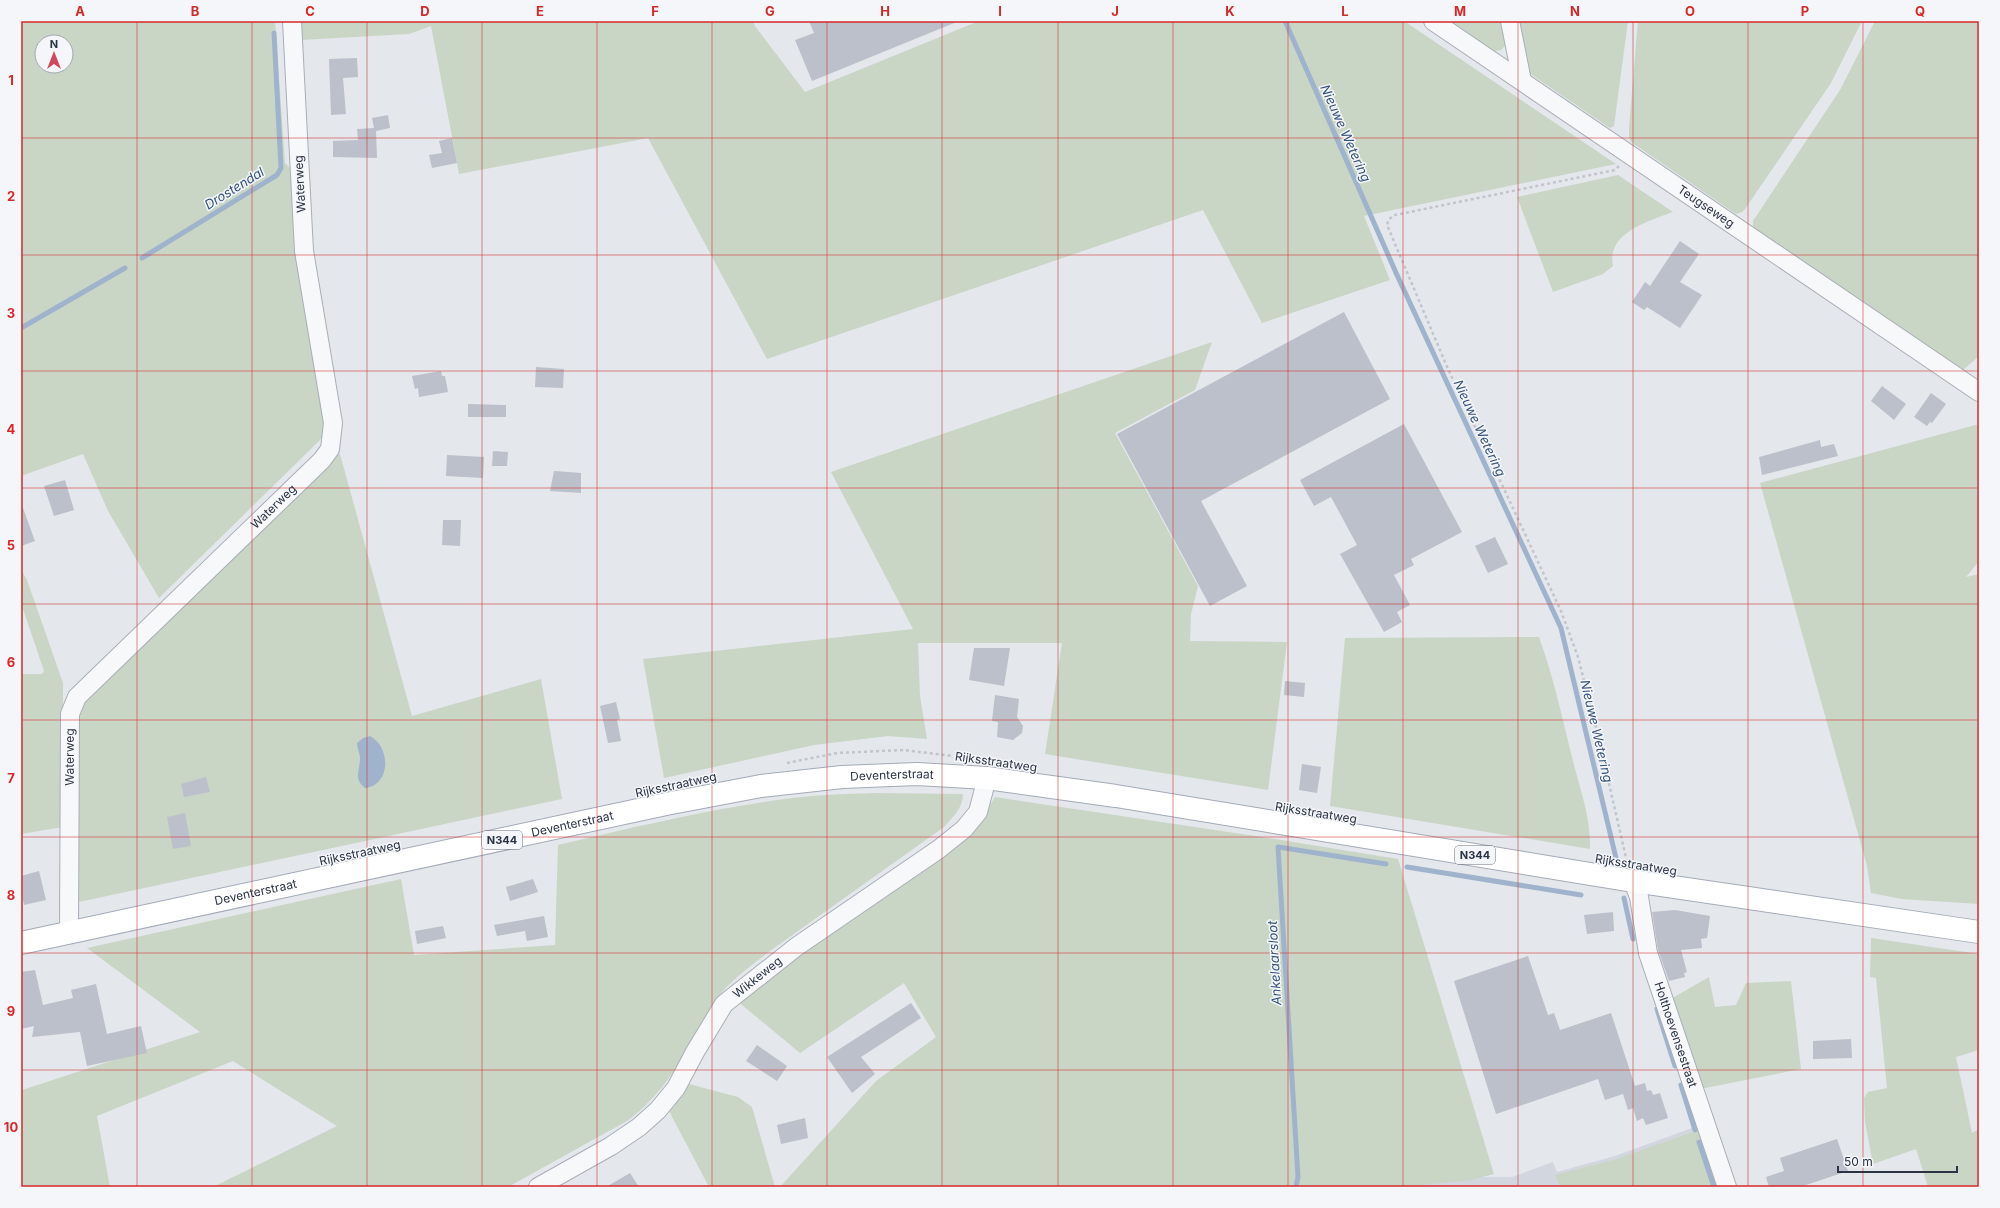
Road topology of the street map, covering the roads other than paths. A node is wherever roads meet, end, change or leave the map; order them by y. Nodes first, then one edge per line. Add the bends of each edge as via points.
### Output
1 (292, 21) edge
2 (1433, 21) edge
3 (1510, 21) edge
4 (1522, 81) junction
5 (1979, 392) edge
6 (987, 778) junction
7 (1630, 872) junction
8 (1973, 931) edge
9 (69, 933) junction
10 (21, 943) edge
11 (538, 1187) edge
12 (1727, 1187) edge

1 - 9 street, Waterweg via 304,251 333,423 330,449 322,460 77,697 70,714
2 - 4 street, Teugseweg
3 - 4 street
4 - 5 street, Teugseweg
6 - 7 main road, Rijksstraatweg / N344
6 - 9 main road, Deventerstraat / N344 via 917,774 857,776 761,786 666,804
6 - 11 street, Wikkeweg via 978,812 964,829 796,947 724,1004 676,1088 658,1110 611,1146
7 - 8 main road, Rijksstraatweg / N344
7 - 12 street, Holthoevensestraat via 1639,897 1648,953
9 - 10 main road, Deventerstraat / N344

